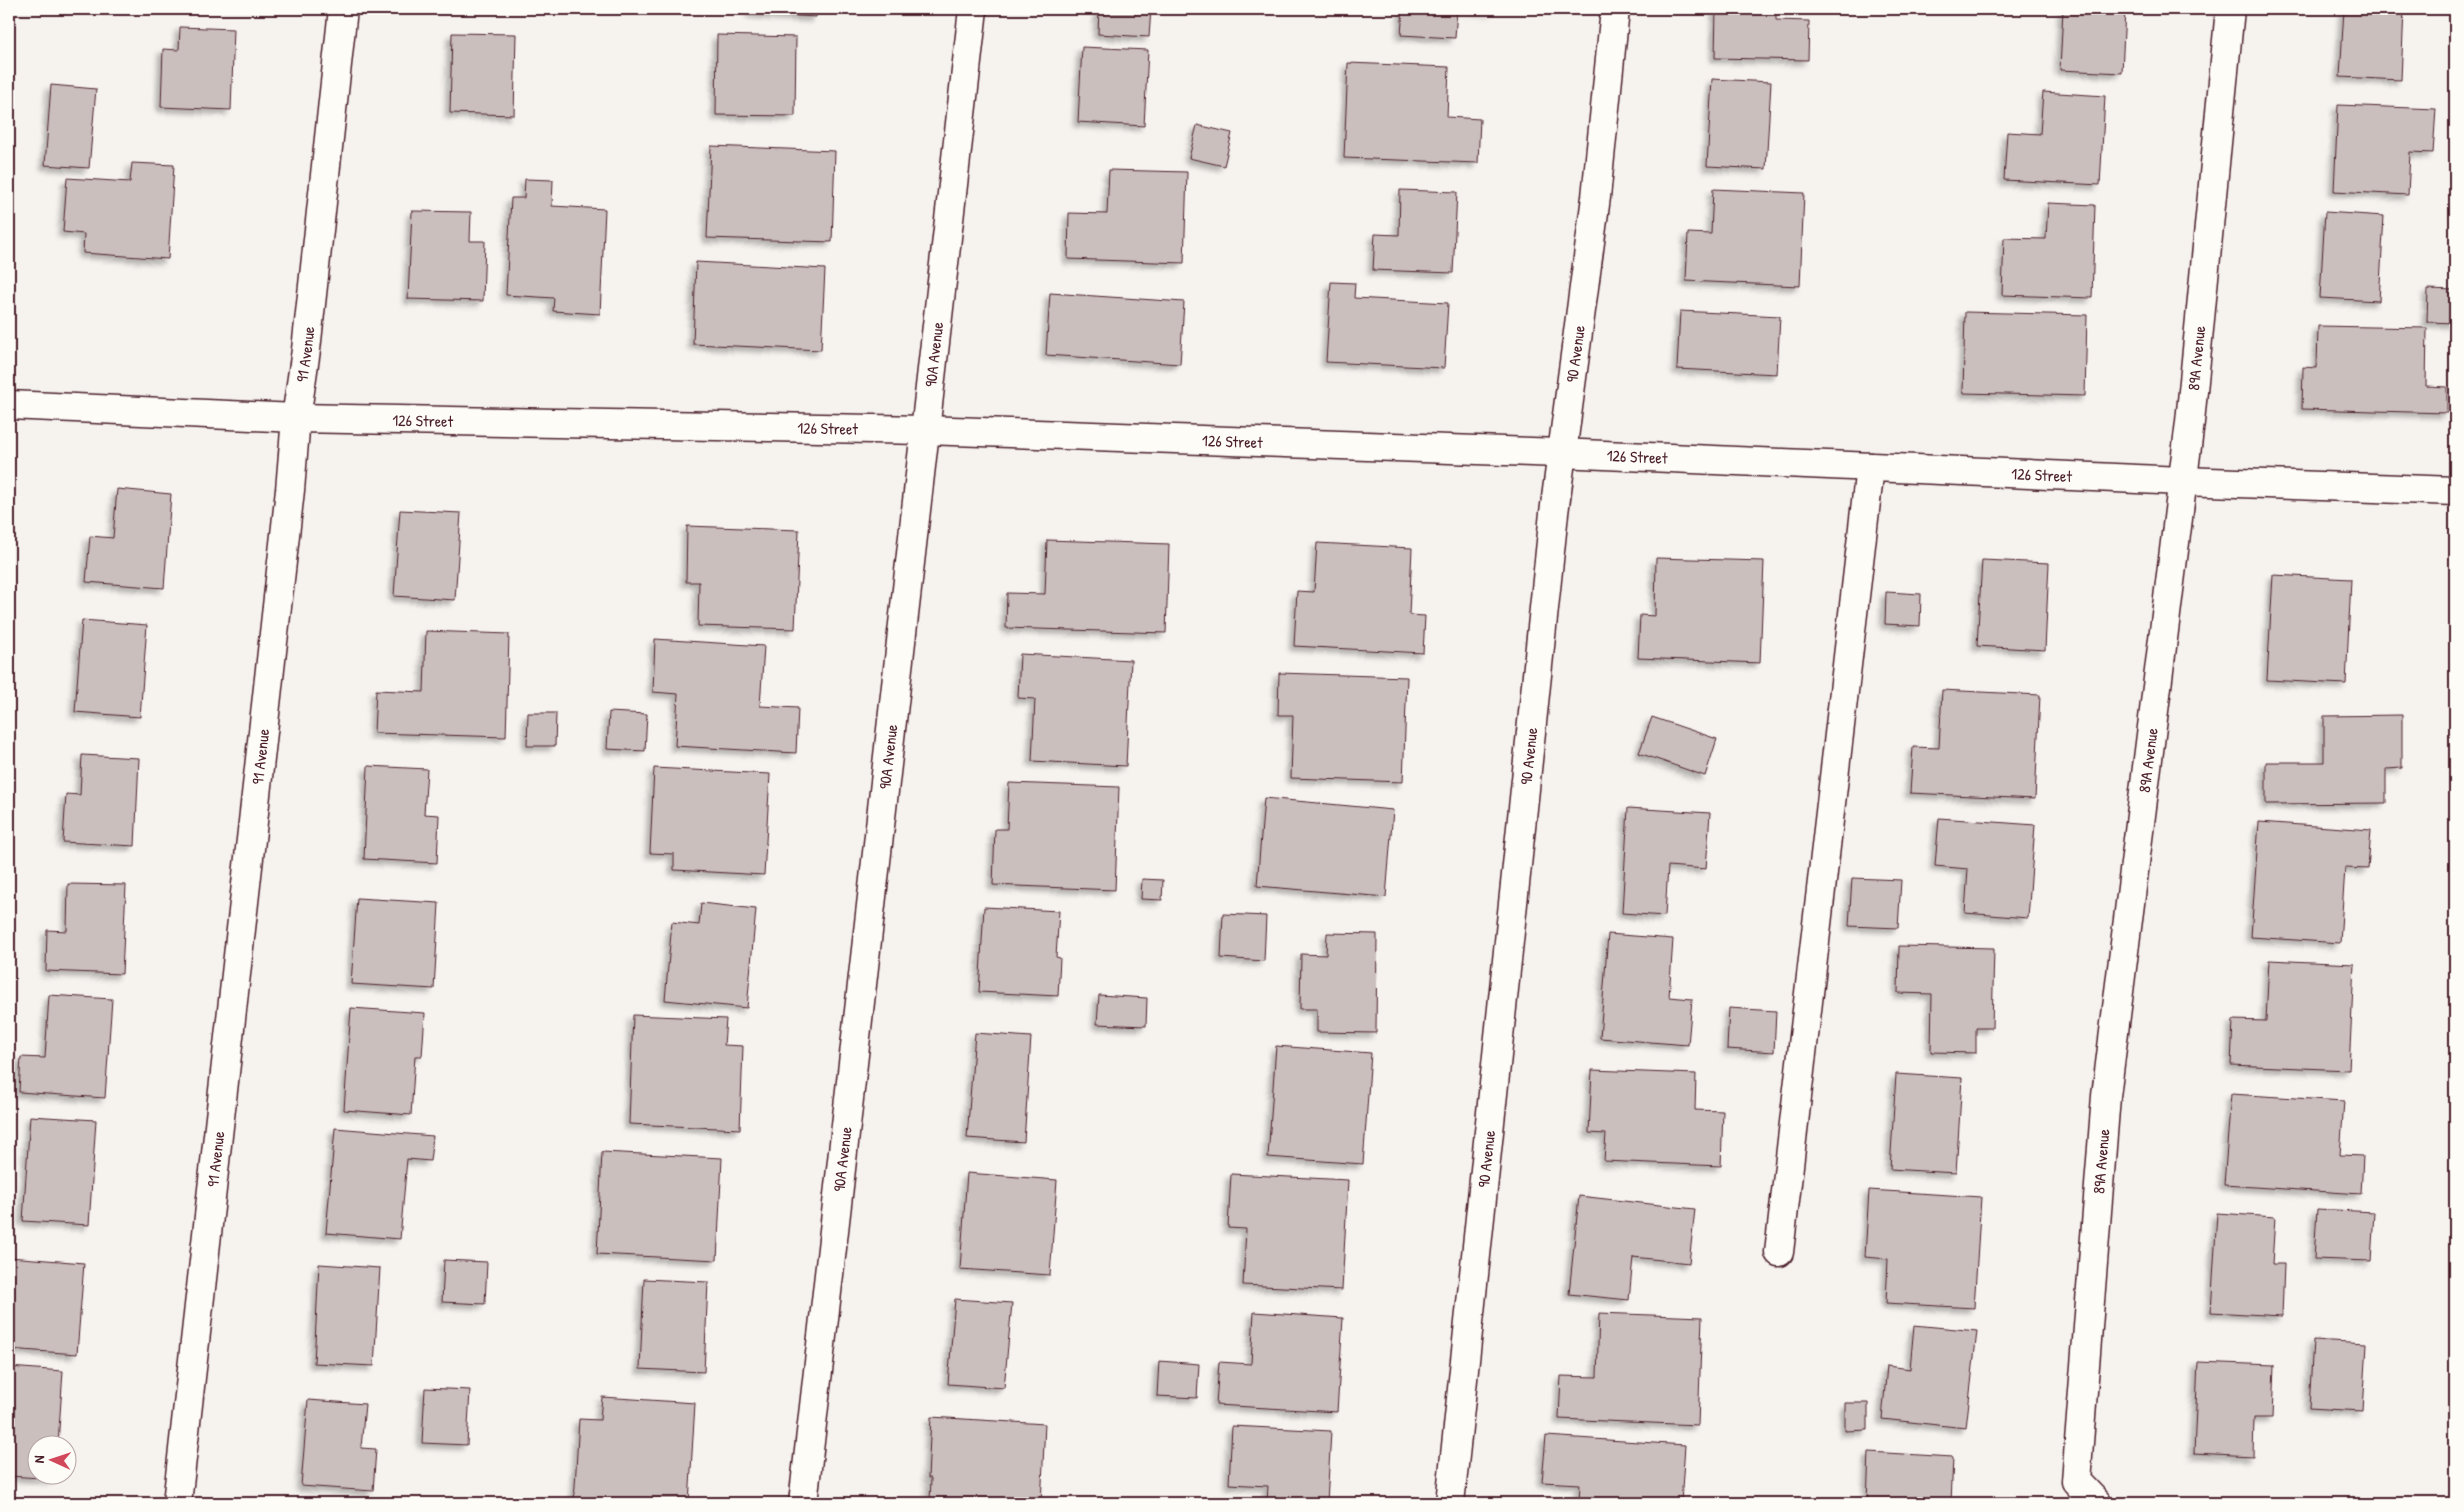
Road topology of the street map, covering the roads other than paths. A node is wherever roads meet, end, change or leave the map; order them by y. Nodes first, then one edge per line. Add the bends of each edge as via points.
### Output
1 (344, 9) edge
2 (973, 9) edge
3 (1615, 9) edge
4 (2230, 9) edge
5 (9, 405) edge
6 (296, 418) junction
7 (924, 430) junction
8 (1560, 453) junction
9 (1870, 467) junction
10 (2182, 481) junction
11 (2455, 490) edge
12 (1778, 1252) dead end
13 (177, 1503) edge
14 (803, 1503) edge
15 (1450, 1503) edge
16 (2097, 1503) edge

1 - 6 street, 91 Avenue
2 - 7 street, 90A Avenue
3 - 8 street, 90 Avenue via 1596,197
4 - 10 street, 89A Avenue
5 - 6 street, 126 Street
6 - 7 street, 126 Street
6 - 13 street, 91 Avenue
7 - 8 street, 126 Street
7 - 14 street, 90A Avenue
8 - 9 street, 126 Street
8 - 15 street, 90 Avenue
9 - 10 street, 126 Street
9 - 12 street
10 - 11 street, 126 Street
10 - 16 street, 89A Avenue via 2106,1096 2076,1481

